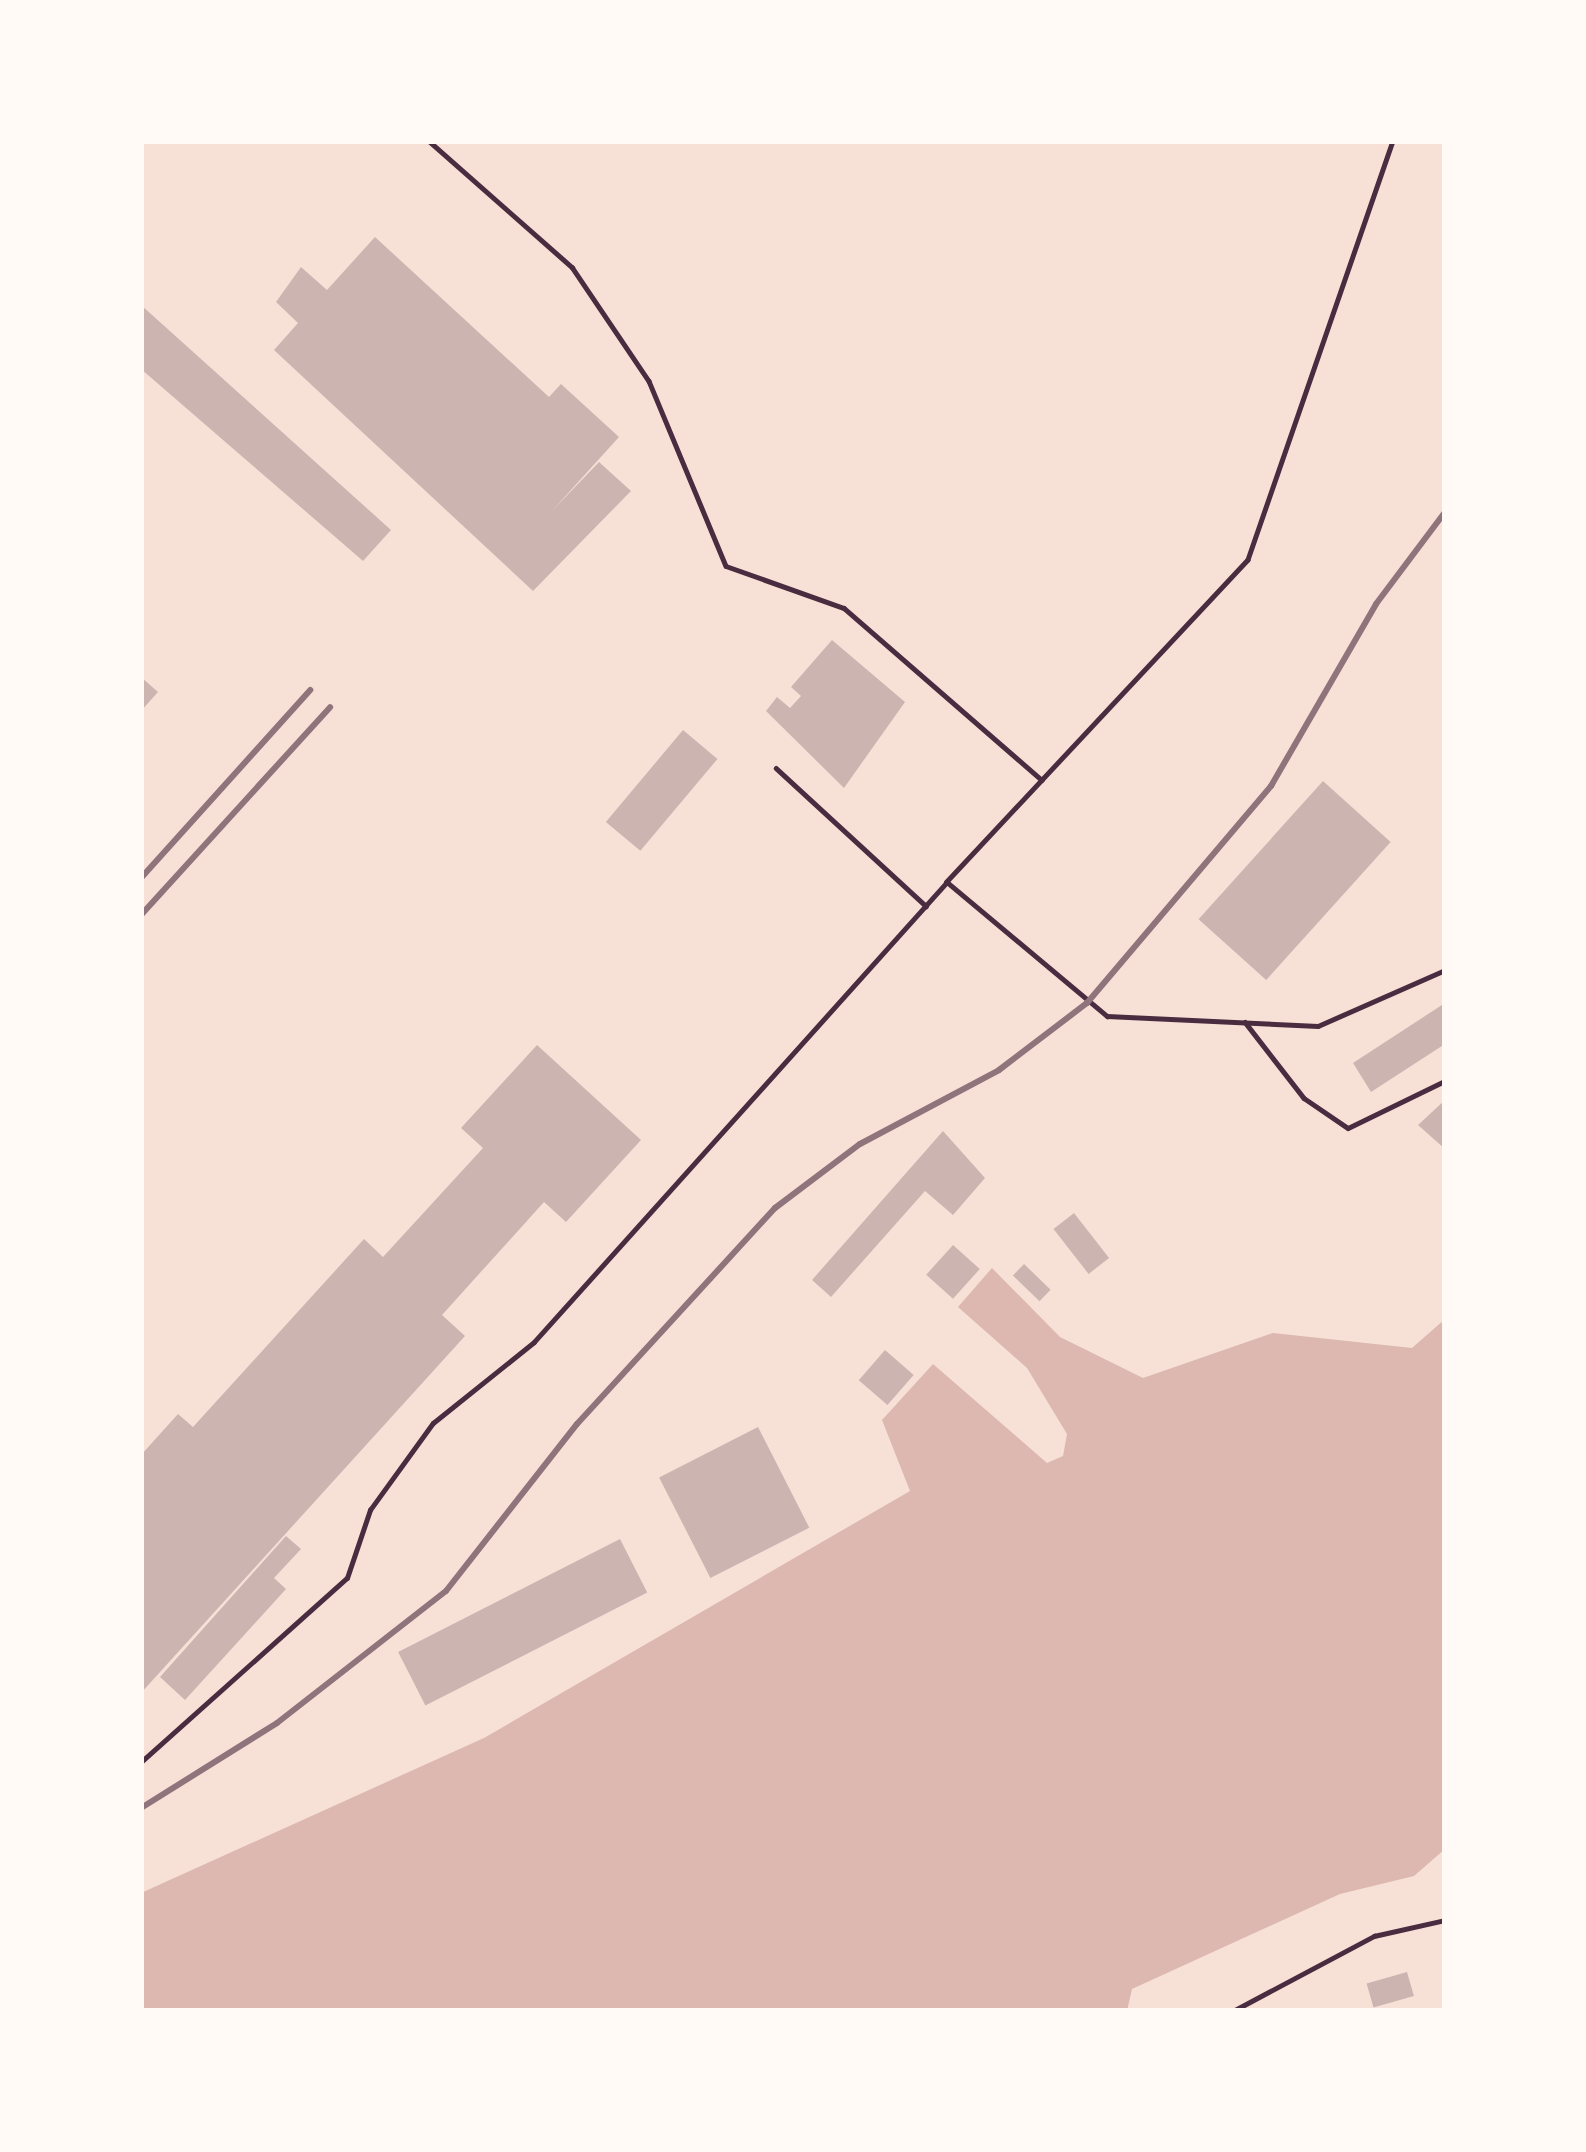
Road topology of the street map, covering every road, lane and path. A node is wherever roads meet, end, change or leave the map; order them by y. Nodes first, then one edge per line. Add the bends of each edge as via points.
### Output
1 (429, 141) edge
2 (1393, 141) edge
3 (776, 768) dead end
4 (1042, 780) junction
5 (947, 882) junction
6 (926, 906) junction
7 (1445, 970) edge
8 (1245, 1022) junction
9 (1445, 1081) edge
10 (141, 1762) edge
11 (1445, 1920) edge
12 (1233, 2011) edge

1 - 4 lane via 572,266 650,381 727,566 844,608
2 - 4 lane via 1248,560
3 - 6 lane
4 - 5 lane
5 - 6 lane
5 - 8 lane via 1107,1016
6 - 10 lane via 534,1342 433,1423 370,1510 347,1578
7 - 8 lane via 1318,1026
8 - 9 lane via 1304,1098 1348,1128
11 - 12 path via 1373,1936

